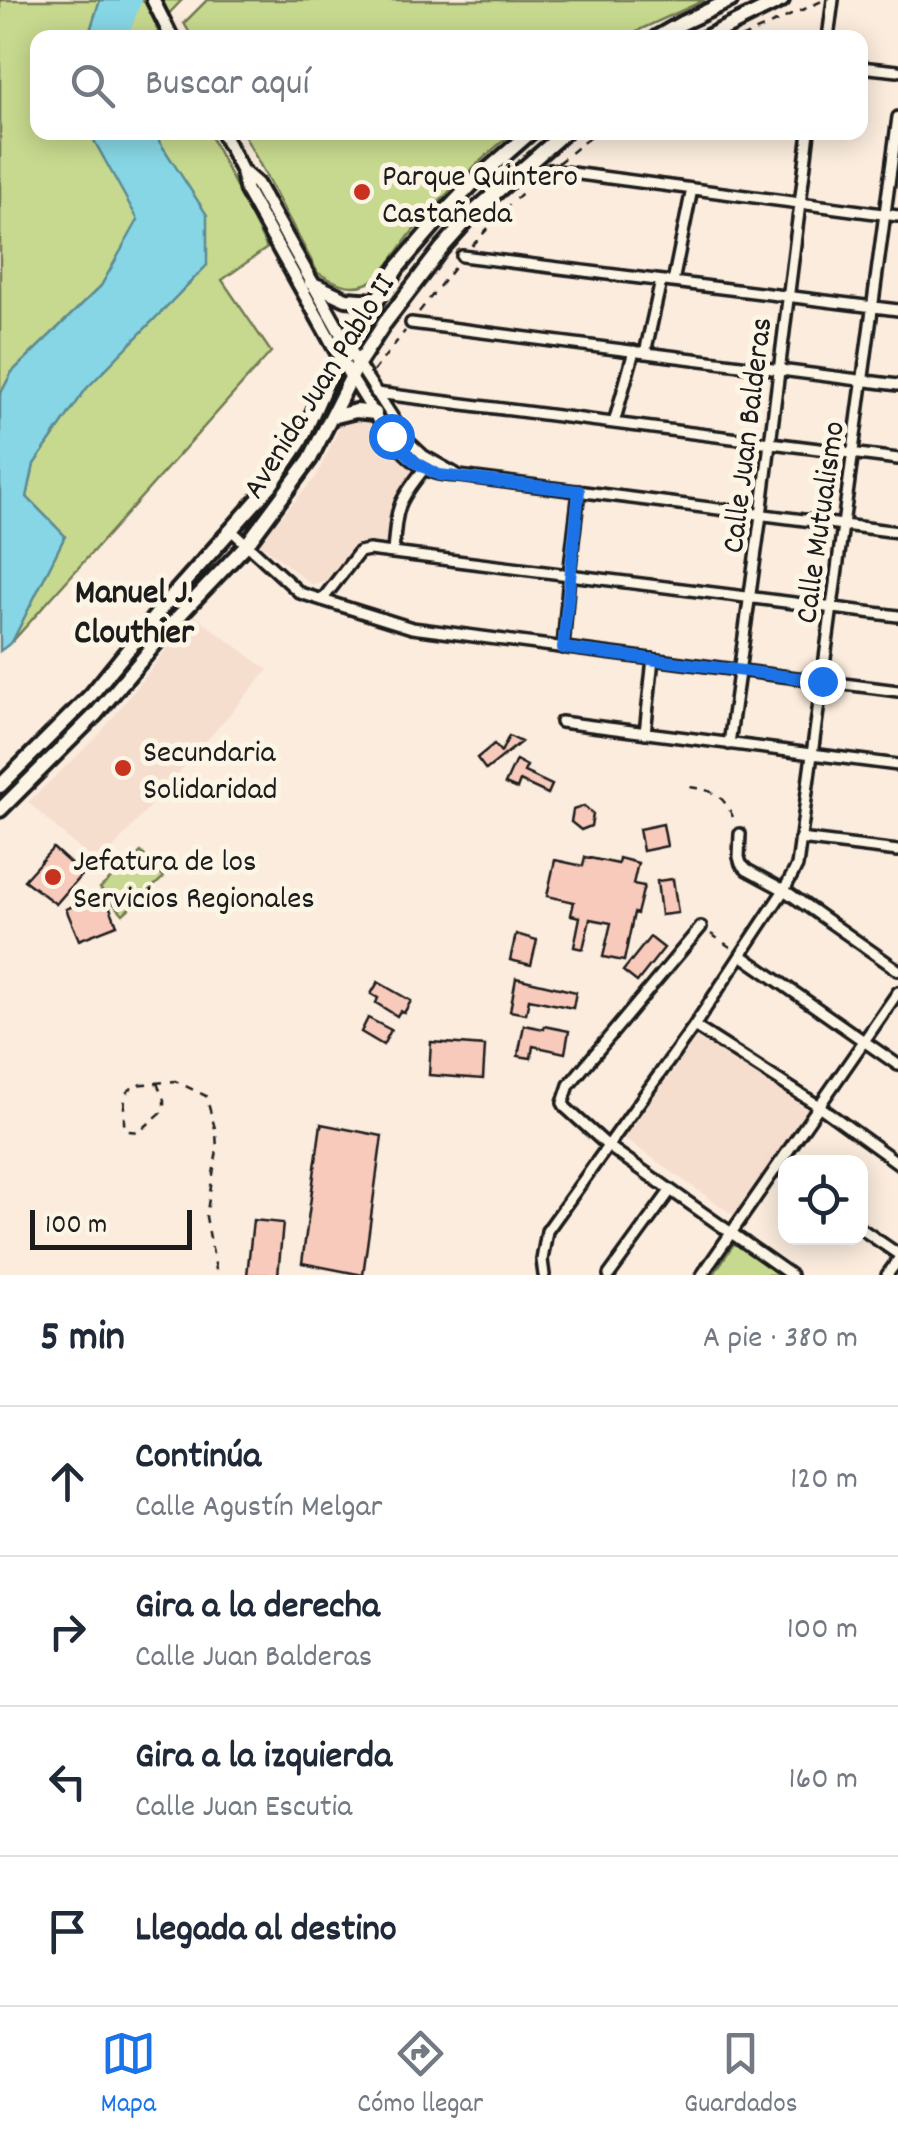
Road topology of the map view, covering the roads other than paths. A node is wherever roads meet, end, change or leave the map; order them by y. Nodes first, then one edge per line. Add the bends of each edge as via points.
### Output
1 (152, 0) edge
2 (731, 0) edge
3 (782, 0) edge
4 (833, 0) edge
5 (168, 30) edge
6 (670, 30) edge
7 (721, 30) edge
8 (829, 30) edge
9 (868, 68) edge
10 (898, 71) edge
11 (898, 118) edge
12 (226, 140) edge
13 (523, 140) edge
14 (548, 140) edge
15 (808, 140) edge
16 (549, 170) dead end
17 (242, 171) junction
18 (692, 188) junction
19 (800, 203) junction
20 (885, 214) junction
21 (898, 216) edge
22 (462, 256) dead end
23 (661, 281) junction
24 (312, 282) junction
25 (673, 282) junction
26 (788, 296) junction
27 (376, 301) junction
28 (872, 307) junction
29 (898, 310) edge
30 (411, 322) dead end
31 (348, 344) junction
32 (639, 352) junction
33 (340, 358) junction
34 (779, 370) junction
35 (355, 371) junction
36 (862, 381) junction
37 (898, 386) edge
38 (376, 393) junction
39 (375, 413) junction
40 (332, 416) junction
41 (614, 423) junction
42 (770, 443) junction
43 (852, 454) junction
44 (898, 459) edge
45 (424, 469) junction
46 (458, 476) junction
47 (579, 491) junction
48 (761, 515) junction
49 (843, 525) junction
50 (230, 530) junction
51 (898, 532) edge
52 (247, 544) junction
53 (393, 552) junction
54 (569, 574) junction
55 (750, 598) junction
56 (322, 600) junction
57 (832, 607) junction
58 (898, 616) edge
59 (140, 636) junction
60 (152, 648) junction
61 (563, 648) junction
62 (653, 659) junction
63 (739, 670) junction
64 (822, 681) junction
65 (898, 690) edge
66 (561, 722) dead end
67 (645, 732) junction
68 (729, 744) junction
69 (812, 754) junction
70 (898, 766) edge
71 (0, 786) edge
72 (0, 810) edge
73 (740, 834) road end
74 (800, 838) junction
75 (898, 851) edge
76 (784, 890) junction
77 (701, 927) road end
78 (741, 955) junction
79 (898, 970) edge
80 (898, 992) edge
81 (694, 1026) junction
82 (864, 1040) junction
83 (898, 1065) edge
84 (818, 1106) junction
85 (608, 1146) junction
86 (898, 1163) edge
87 (775, 1169) junction
88 (778, 1171) edge
89 (670, 1191) junction
90 (732, 1232) junction
91 (868, 1234) edge
92 (898, 1257) edge
93 (544, 1275) edge
94 (609, 1275) edge
95 (702, 1275) edge
96 (791, 1275) edge
97 (887, 1275) edge

1 - 5 street
2 - 6 main road
3 - 7 main road
4 - 8 street
9 - 10 street
11 - 20 street, Calle Mutualismo
12 - 17 street
13 - 27 main road, Avenida Juan Pablo II via 445,212
14 - 35 main road, Avenida Juan Pablo II via 442,248
15 - 19 street, Calle Juan Balderas
16 - 18 street
17 - 24 street via 257,184
17 - 33 street via 246,190
18 - 19 street
18 - 25 street
19 - 20 street
19 - 26 street, Calle Juan Balderas
20 - 21 street
20 - 28 street, Calle Mutualismo
22 - 23 street
23 - 25 street
23 - 32 street
24 - 27 main road via 346,300
24 - 31 street
25 - 26 street
26 - 28 street
26 - 34 street, Calle Juan Balderas
27 - 31 main road, Avenida Juan Pablo II
28 - 29 street
28 - 36 street, Calle Mutualismo
30 - 32 street
31 - 33 main road, Avenida Juan Pablo II
31 - 35 street
32 - 34 street
32 - 41 street
33 - 35 street
33 - 50 main road, Avenida Juan Pablo II via 289,461
34 - 36 street
34 - 42 street, Calle Juan Balderas
35 - 38 street
35 - 39 street
35 - 40 main road, Avenida Juan Pablo II
36 - 37 street
36 - 43 street, Calle Mutualismo
38 - 41 street
38 - 46 street via 408,441
39 - 40 main road
39 - 45 street
40 - 52 main road, Avenida Juan Pablo II via 302,472
41 - 42 street
42 - 43 street
42 - 48 street, Calle Juan Balderas
43 - 44 street
43 - 49 street, Calle Mutualismo
45 - 46 street
45 - 53 street via 398,506
46 - 47 street
47 - 48 street
47 - 54 street
48 - 49 street
48 - 55 street, Calle Juan Balderas
49 - 51 street
49 - 57 street, Calle Mutualismo
50 - 52 street, Avenida Juan Pablo II
50 - 59 main road, Avenida Juan Pablo II
52 - 56 street via 300,593
52 - 60 main road, Avenida Juan Pablo II
53 - 54 street
53 - 56 street via 359,552
54 - 55 street
54 - 61 street
55 - 57 street
55 - 63 street, Calle Juan Balderas
56 - 61 street via 412,628
57 - 58 street
57 - 64 street, Calle Mutualismo
59 - 60 main road
59 - 71 main road, Avenida Juan Pablo II
60 - 72 main road, Avenida Juan Pablo II
61 - 62 street
62 - 63 street
62 - 67 street
63 - 64 street
63 - 68 street, Calle Juan Balderas
64 - 65 street
64 - 69 street, Calle Mutualismo
66 - 67 street
67 - 68 street
68 - 69 street
69 - 70 street
69 - 74 street, Calle Mutualismo
73 - 76 street via 741,864
74 - 75 street
74 - 76 street, Calle Mutualismo via 797,866
76 - 78 street, Calle Mutualismo
76 - 79 street
77 - 85 street via 569,1085 563,1103
78 - 81 street, Calle Mutualismo
78 - 82 street
80 - 82 street
81 - 84 street
81 - 85 street, Calle Mutualismo
82 - 83 street
82 - 84 street
84 - 86 street
84 - 87 street
85 - 89 street
85 - 93 street, Calle Mutualismo via 546,1231
87 - 88 street
87 - 90 street
89 - 90 street
89 - 94 street
90 - 95 street
90 - 96 street
91 - 92 street
92 - 97 street

